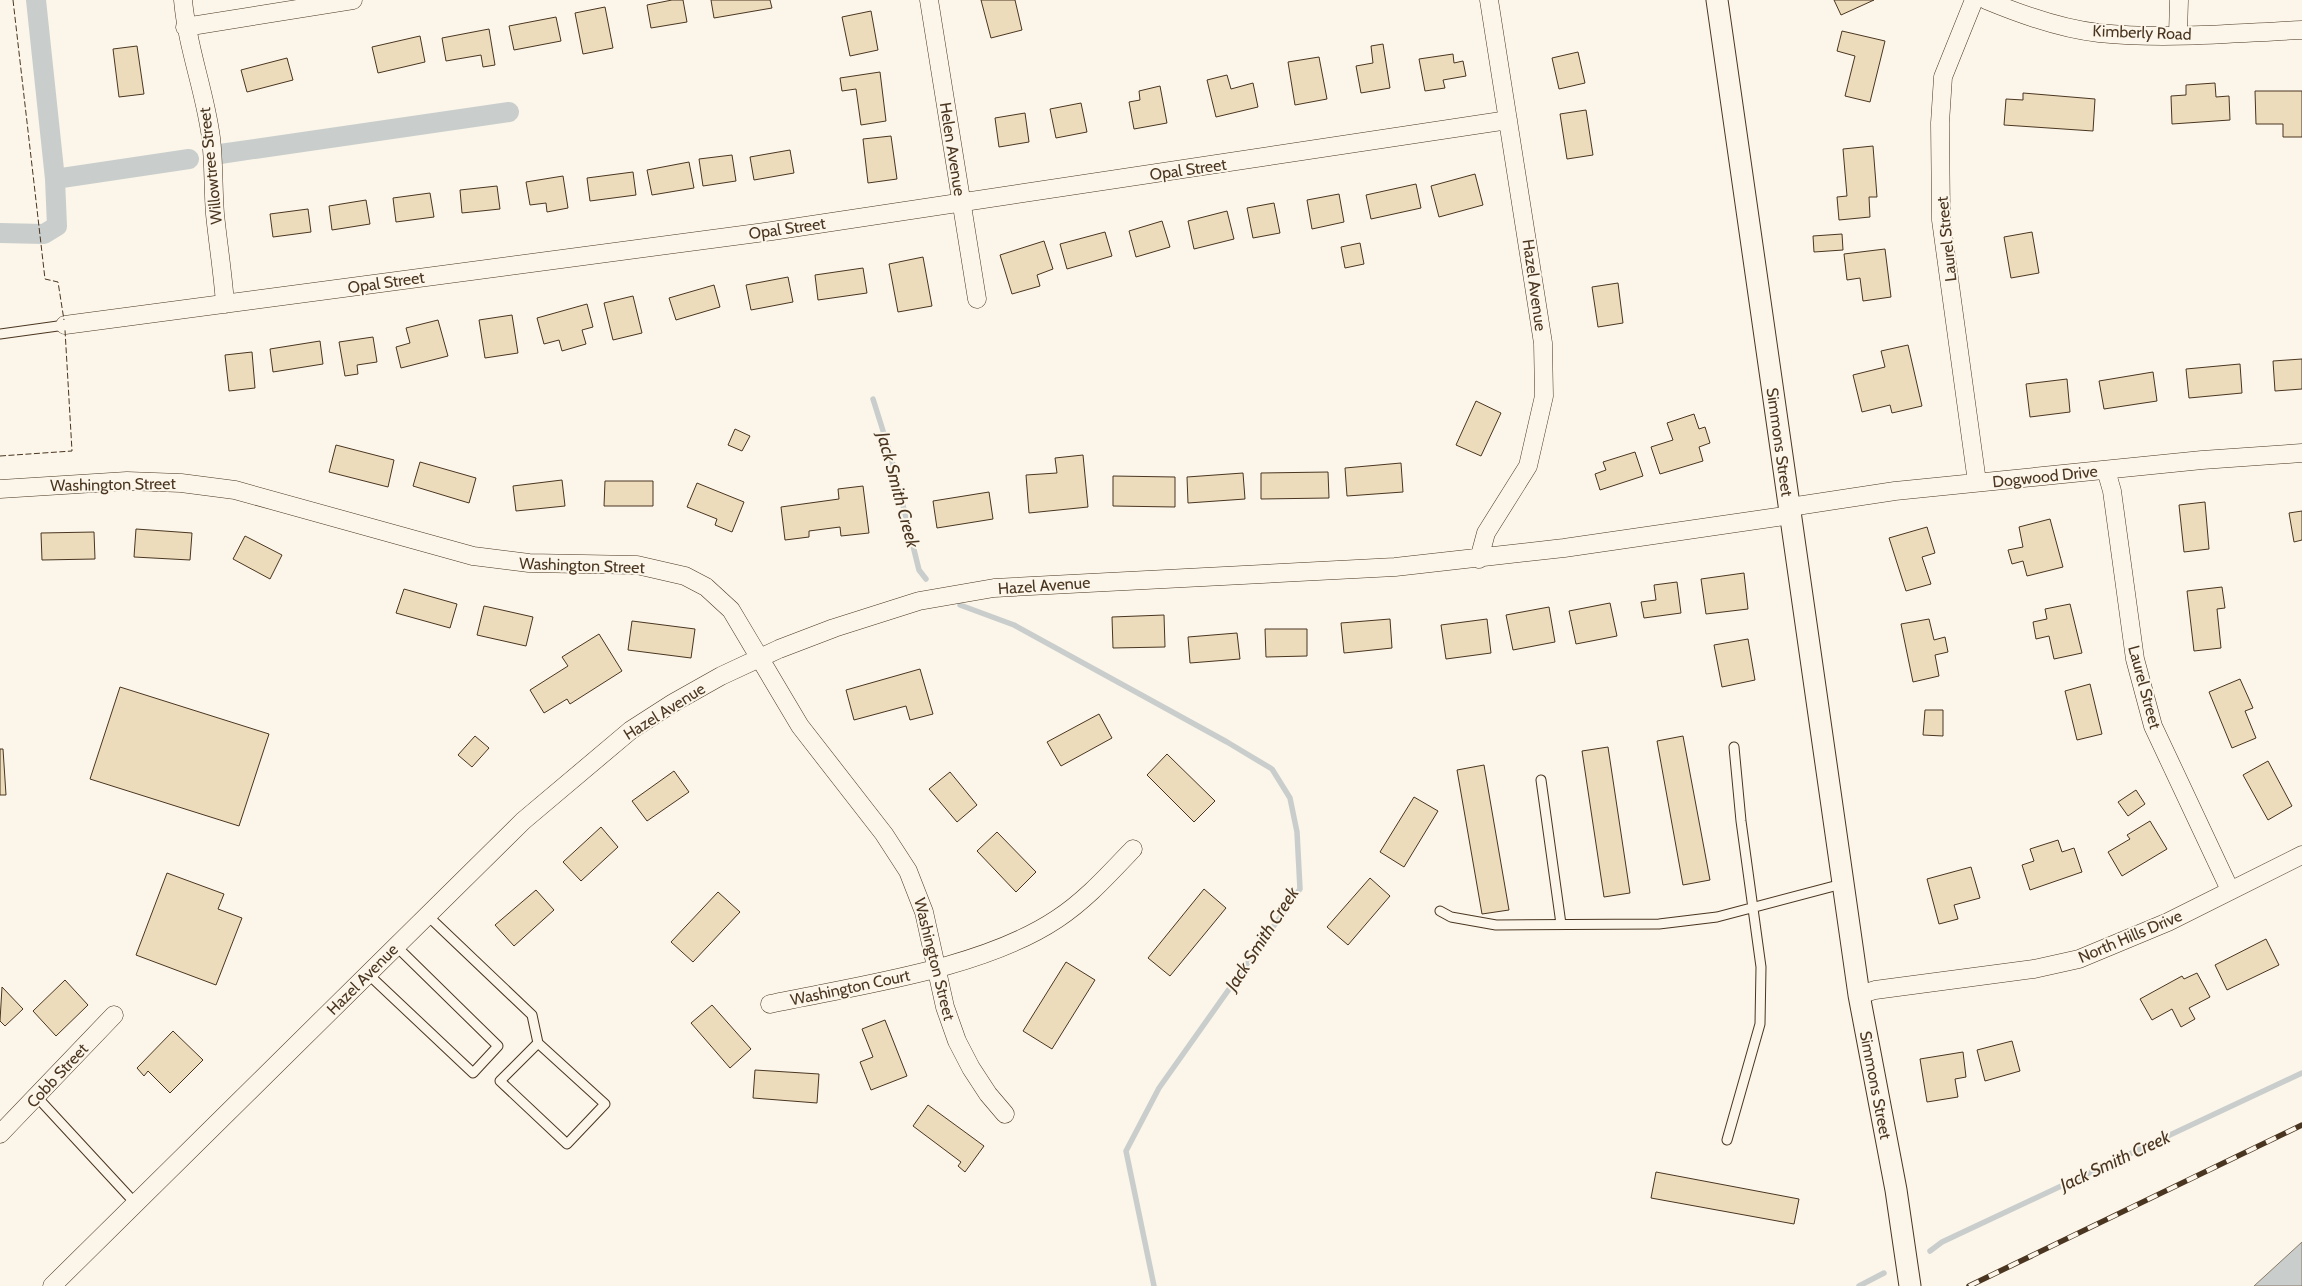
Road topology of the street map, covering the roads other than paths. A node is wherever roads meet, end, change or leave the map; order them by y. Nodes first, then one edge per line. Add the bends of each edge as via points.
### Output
1 (183, 0) edge
2 (353, 0) edge
3 (929, 0) edge
4 (1489, 0) edge
5 (1717, 0) edge
6 (1974, 0) edge
7 (1986, 0) edge
8 (2179, 0) edge
9 (185, 27) junction
10 (2302, 30) edge
11 (2178, 34) junction
12 (1508, 120) junction
13 (962, 202) junction
14 (977, 299) dead end
15 (225, 304) junction
16 (65, 325) joint
17 (0, 334) edge
18 (2302, 453) edge
19 (2106, 470) junction
20 (1977, 482) junction
21 (0, 489) edge
22 (1790, 511) junction
23 (1479, 559) junction
24 (759, 658) junction
25 (1734, 747) dead end
26 (1541, 780) dead end
27 (1133, 850) dead end
28 (2302, 855) edge
29 (1842, 884) junction
30 (2230, 890) junction
31 (1753, 908) junction
32 (1440, 911) dead end
33 (427, 915) junction
34 (1561, 924) junction
35 (396, 946) junction
36 (935, 969) junction
37 (368, 974) junction
38 (1858, 995) junction
39 (770, 1004) dead end
40 (114, 1015) dead end
41 (538, 1043) junction
42 (37, 1097) junction
43 (1005, 1114) dead end
44 (0, 1134) edge
45 (1727, 1140) dead end
46 (135, 1204) junction
47 (52, 1286) edge
48 (1910, 1286) edge

1 - 9 street, Willowtree Street
2 - 9 street
3 - 13 street, Helen Avenue
4 - 12 street, Hazel Avenue
5 - 22 street, Simmons Street
6 - 20 street, Laurel Street via 1942,77 1940,123 1941,220
7 - 11 street, Kimberly Road via 2040,21 2099,33
8 - 11 street
9 - 15 street, Willowtree Street via 210,138
10 - 11 street, Kimberly Road
12 - 13 street, Opal Street
12 - 23 street, Hazel Avenue via 1544,343 1544,396 1528,466 1486,533
13 - 14 street, Helen Avenue
13 - 15 street, Opal Street via 772,231
15 - 16 street, Opal Street
16 - 17 lane
18 - 19 street, Dogwood Drive
19 - 20 street, Dogwood Drive
19 - 30 street, Laurel Street via 2112,491 2135,659 2154,726
20 - 22 street, Dogwood Drive via 1895,490
21 - 24 street, Washington Street via 127,481 181,483 261,496 473,556 529,563 619,564 662,570 685,576 721,599
22 - 23 street, Hazel Avenue
22 - 29 street, Simmons Street
23 - 24 street, Hazel Avenue via 1395,568 994,588 919,601 834,628
24 - 33 street, Hazel Avenue via 672,703 631,730 522,821
24 - 36 street, Washington Street via 800,726 884,834 908,871 924,912
25 - 31 lane
26 - 34 lane
27 - 36 street, Washington Court via 1056,920 1020,939
28 - 30 street, North Hills Drive
29 - 31 lane
29 - 38 street, Simmons Street
30 - 38 street, North Hills Drive via 2168,922 2079,959 2034,969
31 - 34 lane via 1717,918 1659,924
31 - 45 lane via 1761,967 1760,1024
32 - 34 lane via 1451,917 1496,925
33 - 35 street, Hazel Avenue
33 - 41 lane via 532,1015
35 - 37 street, Hazel Avenue
35 - 37 lane via 498,1046 472,1073
36 - 39 street, Washington Court
36 - 43 street, Washington Street via 957,1041 975,1074
37 - 46 street, Hazel Avenue
38 - 48 street, Simmons Street via 1896,1190
40 - 42 street, Cobb Street
41 - 41 lane via 500,1081 567,1144 604,1104
42 - 44 street, Cobb Street
42 - 46 lane
46 - 47 street, Hazel Avenue

